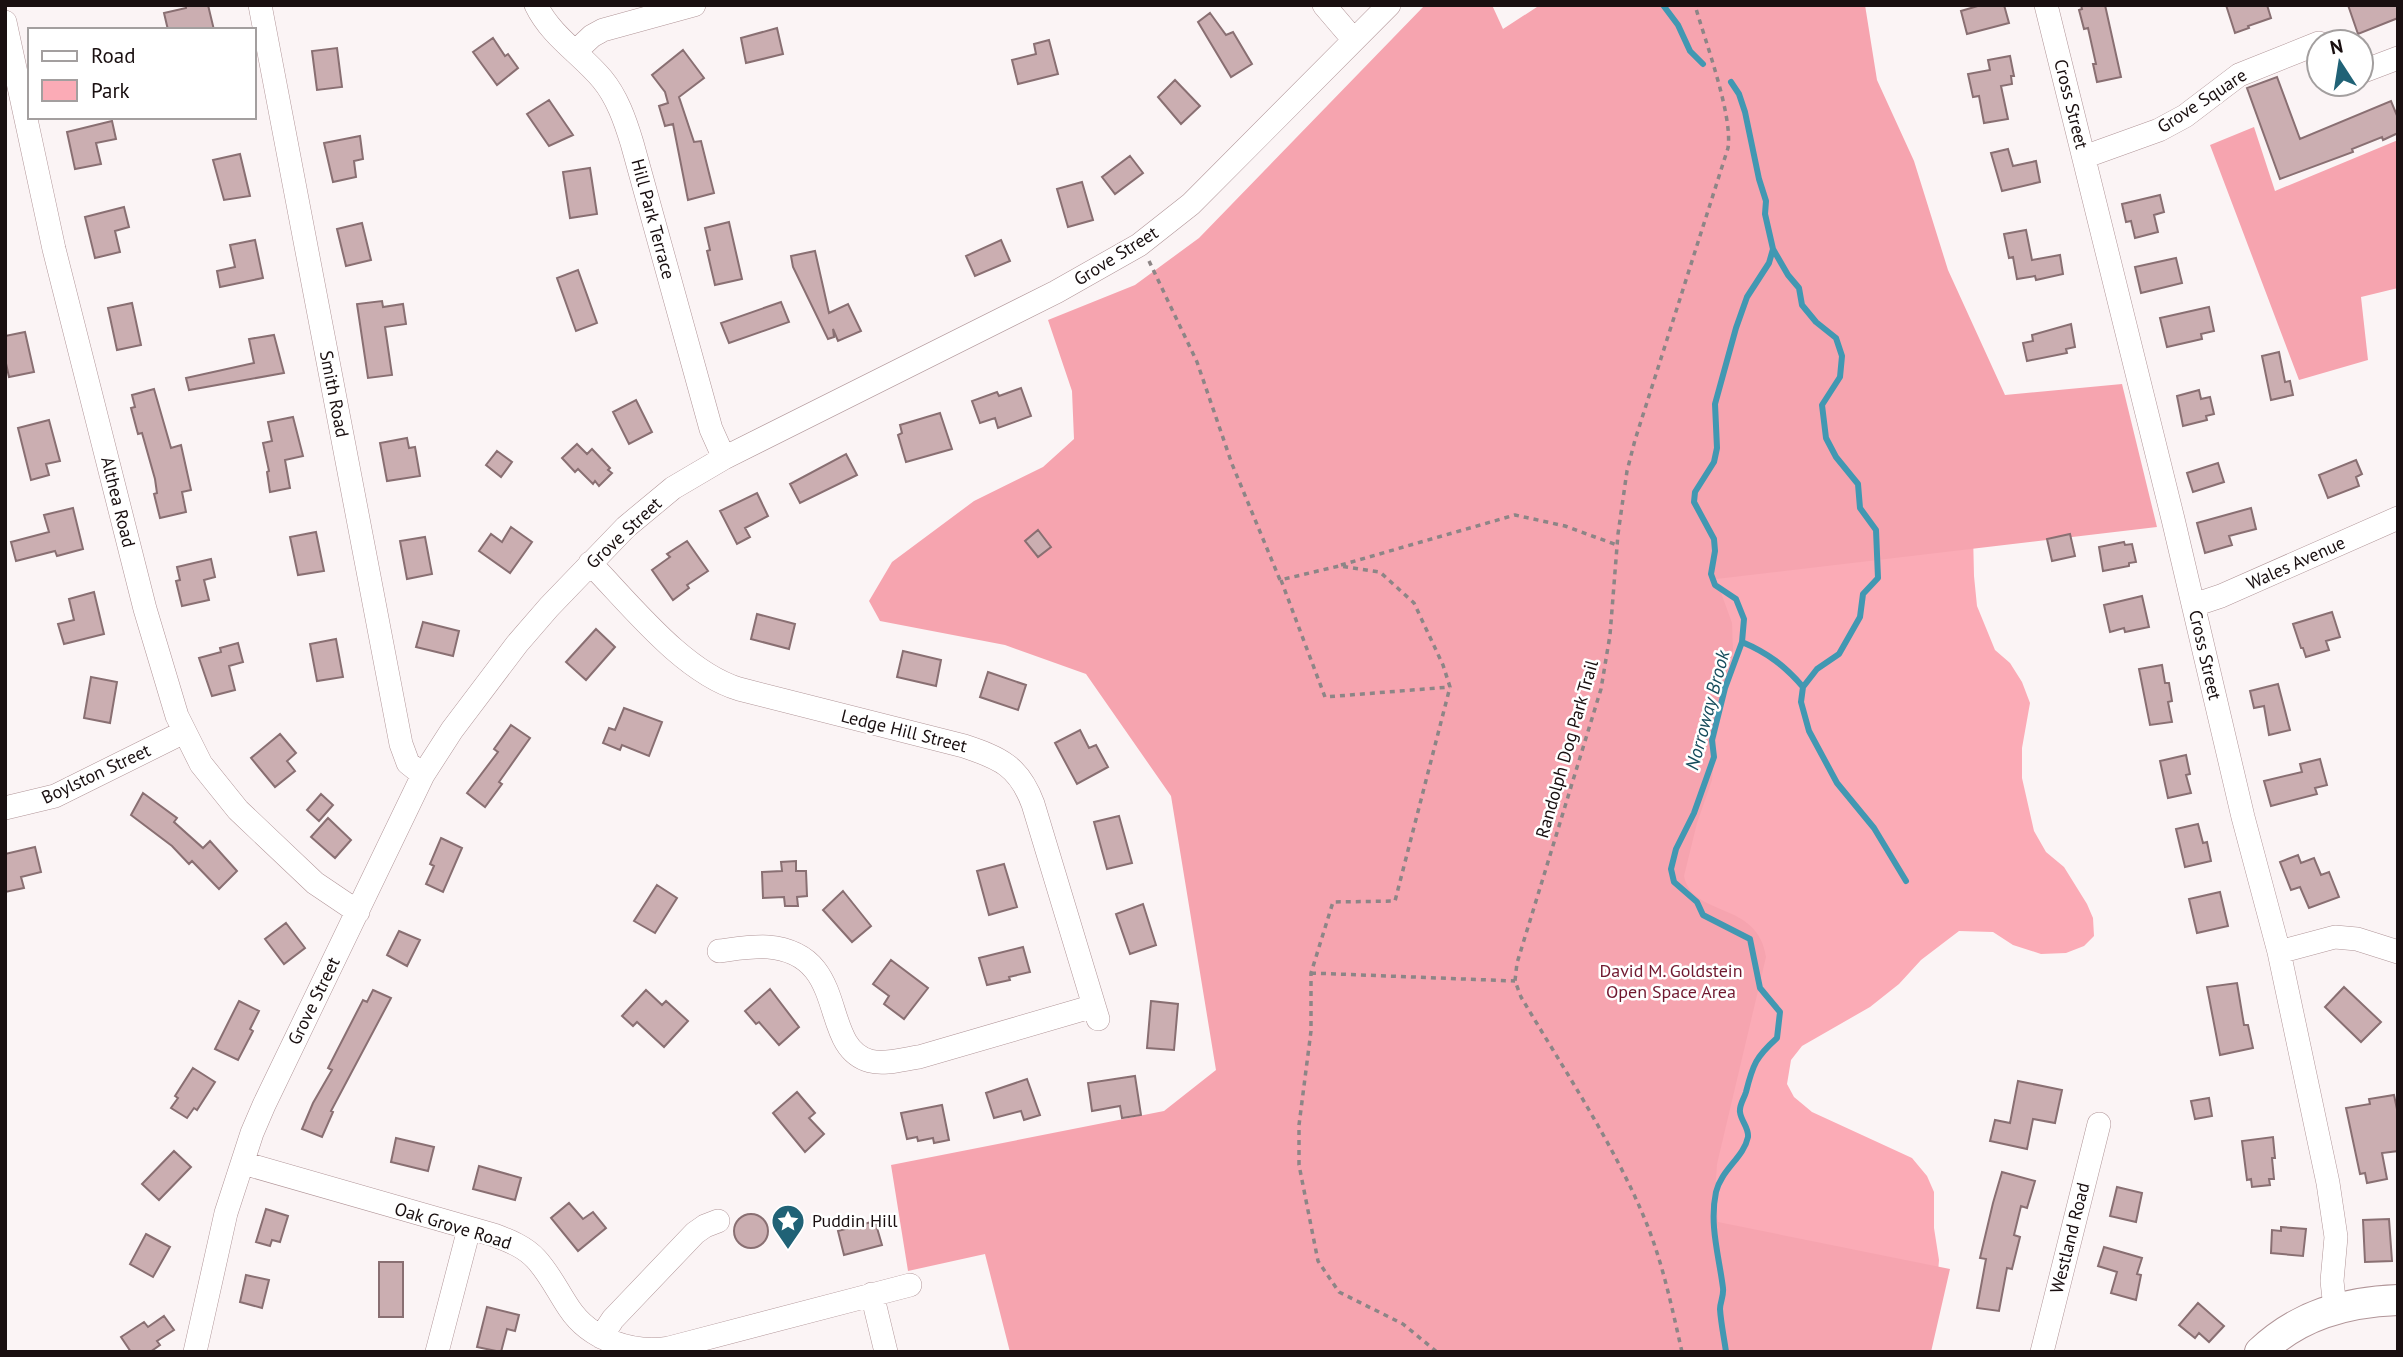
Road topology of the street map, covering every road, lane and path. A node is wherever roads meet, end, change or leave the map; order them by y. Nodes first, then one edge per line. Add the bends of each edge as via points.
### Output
1 (260, 5) edge
2 (536, 5) edge
3 (694, 5) edge
4 (1324, 5) edge
5 (1389, 5) edge
6 (1695, 5) edge
7 (2046, 5) edge
8 (5, 22) edge
9 (1353, 39) junction
10 (2305, 48) edge
11 (575, 52) junction
12 (2398, 58) edge
13 (2375, 67) edge
14 (2084, 157) junction
15 (1139, 245) junction
16 (724, 457) junction
17 (2398, 518) edge
18 (1617, 545) junction
19 (590, 563) junction
20 (1339, 566) junction
21 (1280, 580) junction
22 (2194, 605) junction
23 (1450, 687) junction
24 (184, 732) junction
25 (423, 775) junction
26 (5, 808) edge
27 (358, 912) junction
28 (719, 951) dead end
29 (2398, 951) edge
30 (2278, 952) junction
31 (1311, 973) junction
32 (1515, 981) junction
33 (2099, 1124) dead end
34 (243, 1163) junction
35 (718, 1222) dead end
36 (469, 1228) junction
37 (910, 1285) dead end
38 (872, 1294) junction
39 (2398, 1300) edge
40 (2335, 1308) junction
41 (601, 1337) junction
42 (669, 1350) edge
43 (195, 1352) edge
44 (437, 1352) edge
45 (886, 1352) edge
46 (1437, 1352) edge
47 (1682, 1352) edge
48 (2042, 1352) edge
49 (2260, 1352) edge

1 - 25 street, Smith Road via 401,744 408,763
2 - 11 street, Hill Park Terrace via 548,26
3 - 11 street via 603,30
4 - 9 street
5 - 9 street, Grove Street
6 - 18 path, Randolph Dog Park Trail via 1730,138 1635,440
7 - 14 street, Cross Street
8 - 24 street, Althea Road via 61,276 145,609
9 - 15 street, Grove Street via 1191,204
10 - 14 street, Grove Square via 2239,75 2160,130
11 - 16 street, Hill Park Terrace via 610,90 623,117 708,417
12 - 13 street
14 - 22 street, Cross Street
15 - 16 street, Grove Street via 1056,292
15 - 21 path via 1197,362 1232,464
16 - 19 street, Grove Street via 654,502
17 - 22 street, Wales Avenue
18 - 20 path via 1565,526 1515,515
18 - 32 path, Randolph Dog Park Trail via 1601,689
19 - 25 street, Grove Street via 516,644
19 - 28 street, Ledge Hill Street via 680,654 713,679 964,746 1013,769 1033,804 1096,1012 919,1057 871,1062 848,1043 822,978 810,962 768,947
20 - 21 path
20 - 23 path via 1380,572 1414,603
21 - 23 path via 1325,697
22 - 30 street, Cross Street
23 - 31 path via 1395,901 1334,902
24 - 26 street, Boylston Street via 55,796
24 - 27 street, Althea Road via 201,764 238,810 315,883
25 - 27 street, Grove Street
27 - 34 street, Grove Street via 264,1105
29 - 30 street via 2335,937
30 - 40 street, Cross Street via 2332,1210
31 - 32 path
31 - 46 path via 1311,1031 1299,1125 1299,1165 1318,1261 1339,1292 1403,1324
32 - 47 path via 1638,1204 1661,1267
33 - 48 street, Westland Road
34 - 36 street, Oak Grove Road
34 - 43 street, Grove Street via 226,1213
35 - 41 street via 695,1233 612,1319
36 - 41 street, Oak Grove Road via 526,1250 570,1311
36 - 44 street
37 - 38 street, Oak Grove Road
38 - 42 street, Oak Grove Road
38 - 45 street
39 - 40 main road
40 - 49 main road via 2299,1322
41 - 42 street, Oak Grove Road via 641,1349

